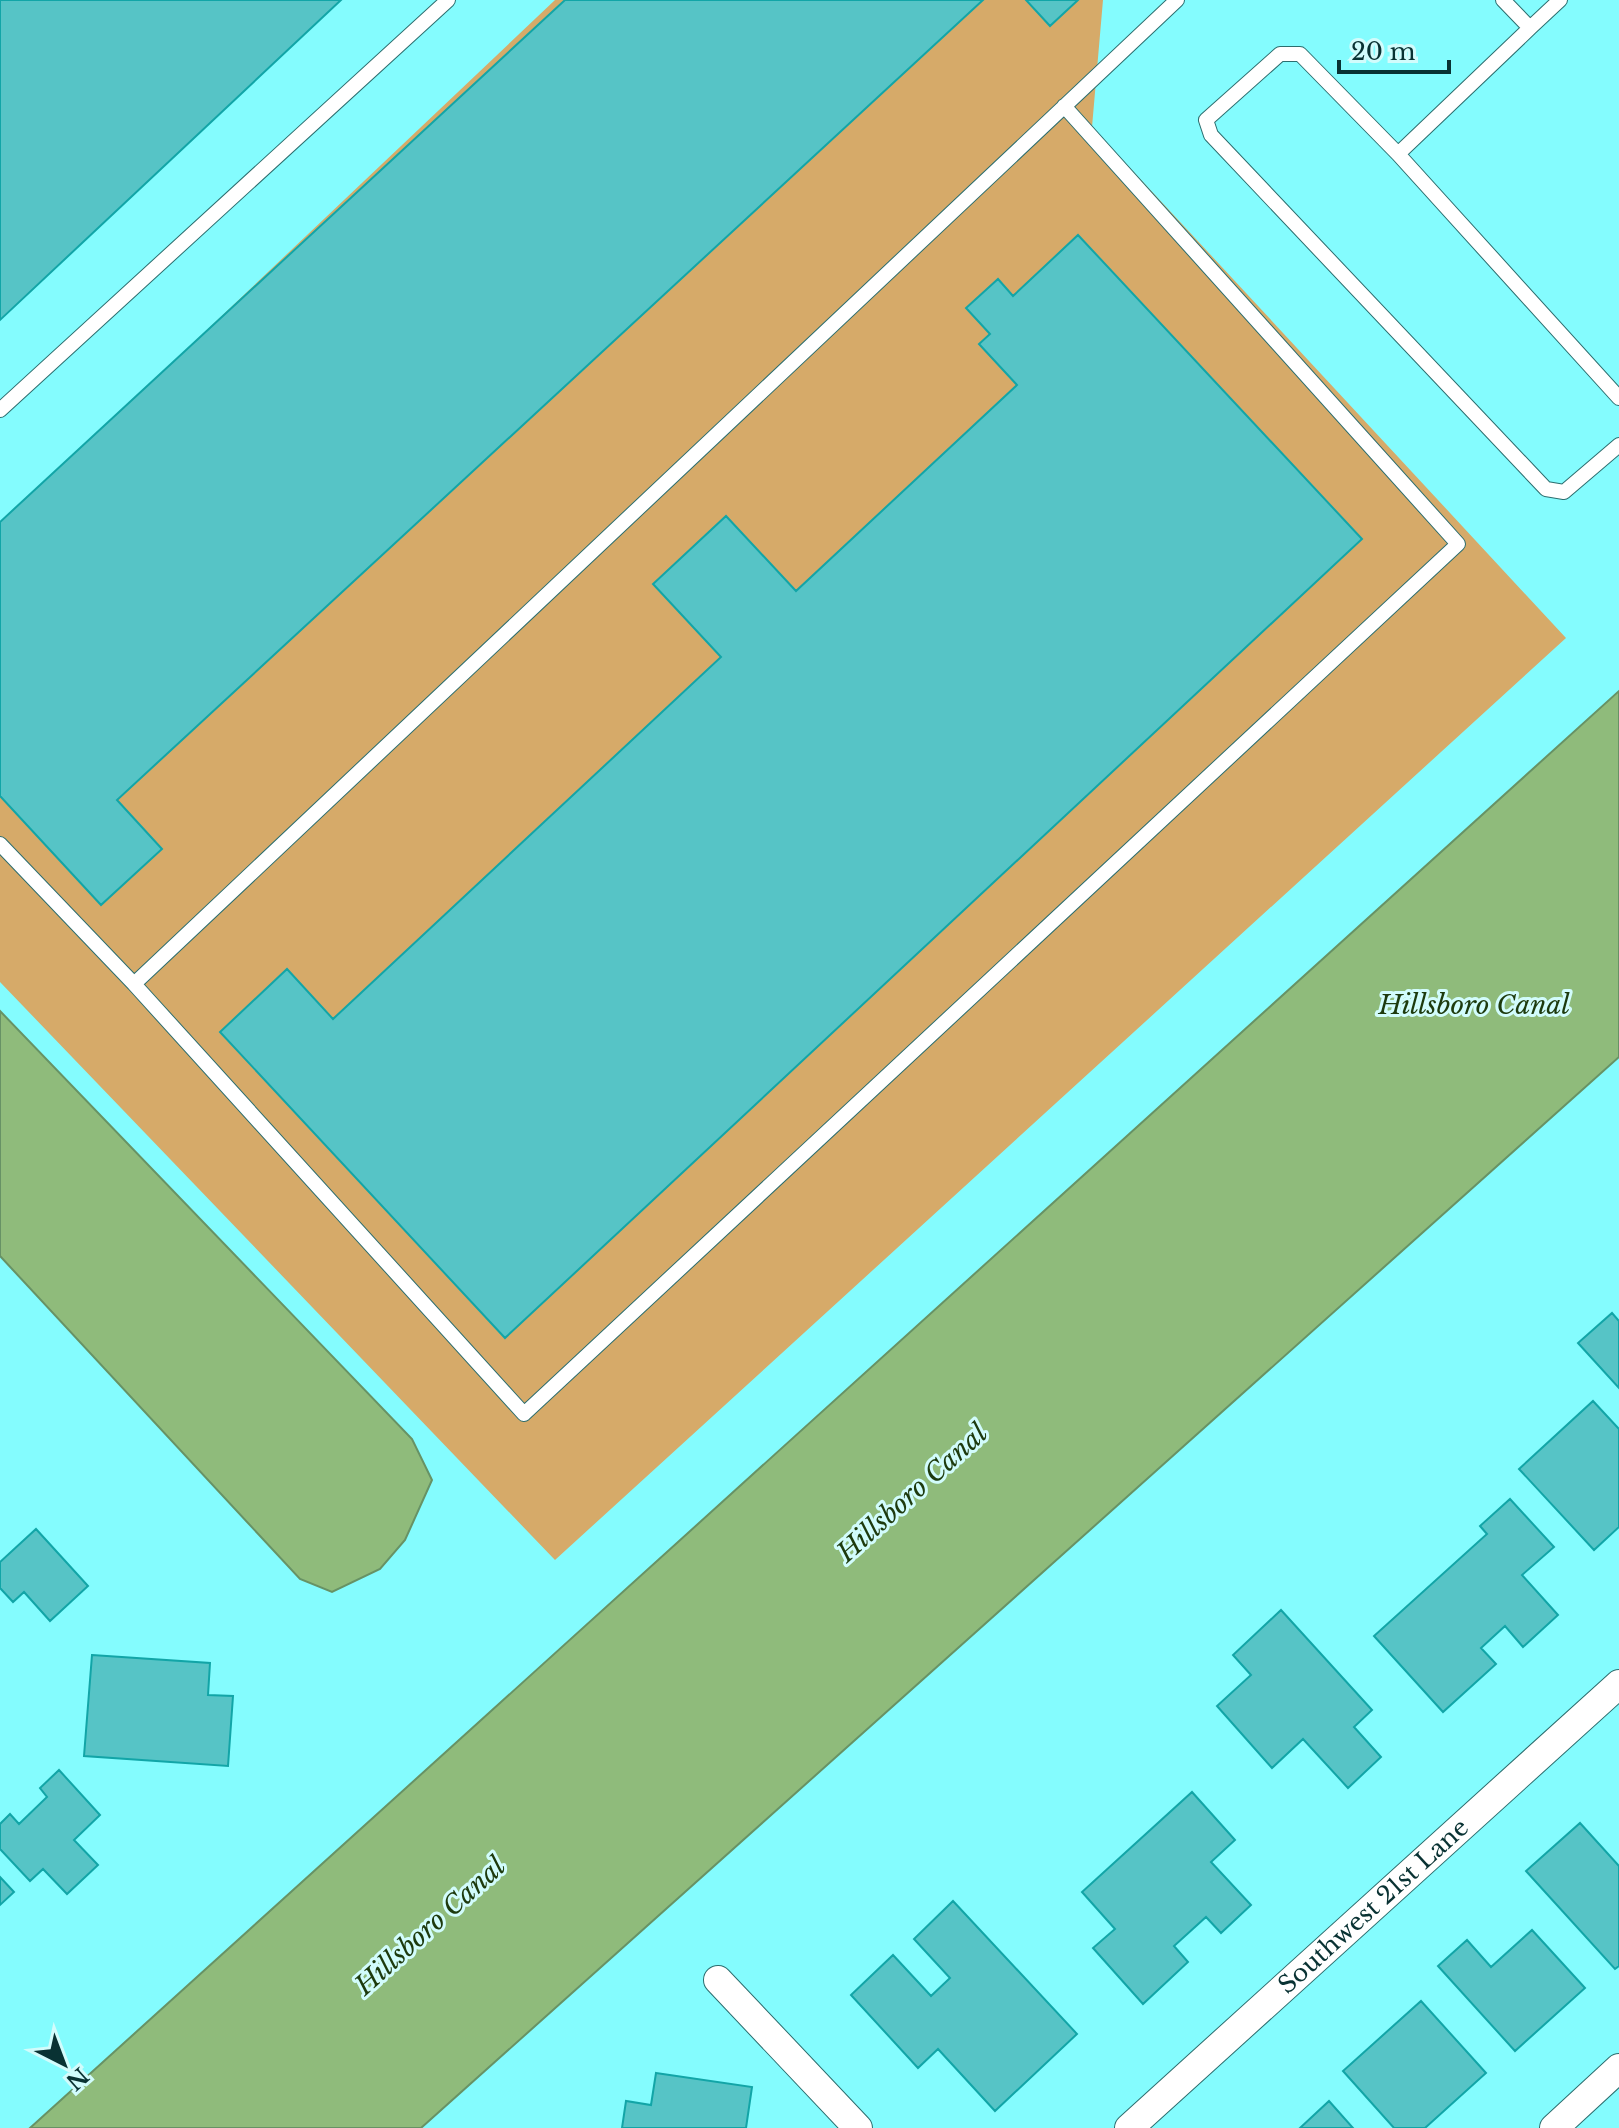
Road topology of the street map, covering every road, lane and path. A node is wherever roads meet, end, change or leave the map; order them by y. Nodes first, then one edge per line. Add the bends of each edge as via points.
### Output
1 (448, 0) edge
2 (1177, 0) edge
3 (1503, 0) edge
4 (1560, 0) edge
5 (1530, 28) junction
6 (1064, 106) junction
7 (1398, 154) junction
8 (1619, 398) edge
9 (0, 410) edge
10 (1619, 445) edge
11 (0, 844) edge
12 (134, 984) junction
13 (1619, 1684) edge
14 (718, 1980) dead end
15 (1619, 2068) edge
16 (858, 2128) edge
17 (1129, 2128) edge
18 (1554, 2128) edge

1 - 9 lane
2 - 6 lane
3 - 5 lane
4 - 5 lane
5 - 7 lane
6 - 12 lane
6 - 12 lane via 1458,544 524,1414
7 - 8 lane
7 - 10 lane via 1300,54 1280,54 1206,120 1211,135 1546,489 1564,492
11 - 12 lane
13 - 17 street, Southwest 21st Lane
14 - 16 street
15 - 18 street

